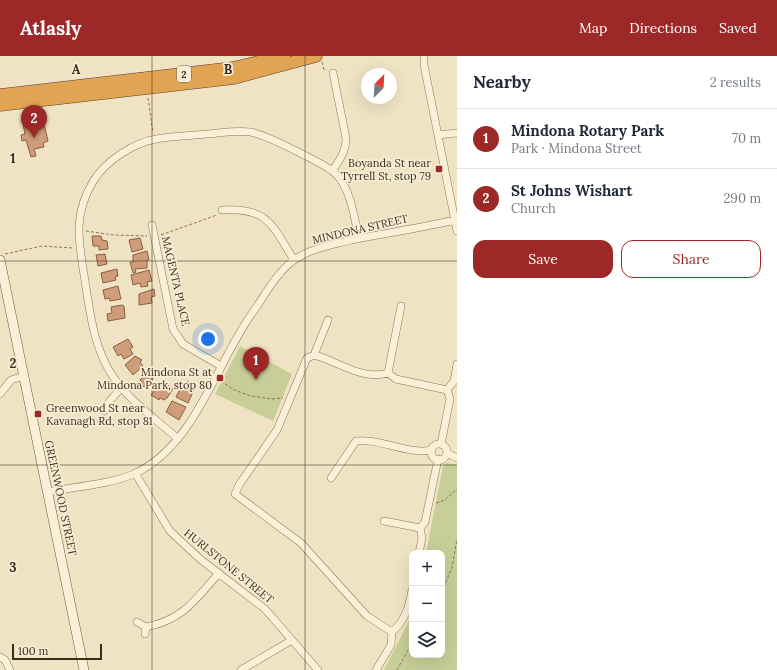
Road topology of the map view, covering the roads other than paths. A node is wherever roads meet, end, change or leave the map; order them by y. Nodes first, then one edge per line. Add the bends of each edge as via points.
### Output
1 (284, 56) edge
2 (418, 56) edge
3 (424, 56) edge
4 (319, 58) edge
5 (424, 65) junction
6 (333, 73) road end
7 (0, 95) edge
8 (0, 106) edge
9 (457, 133) edge
10 (438, 135) junction
11 (332, 171) junction
12 (222, 210) road end
13 (455, 220) junction
14 (152, 225) dead end
15 (457, 231) edge
16 (359, 239) junction
17 (3, 257) edge
18 (294, 260) junction
19 (401, 306) dead end
20 (328, 320) dead end
21 (314, 355) junction
22 (457, 364) edge
23 (221, 366) junction
24 (388, 373) junction
25 (24, 376) junction
26 (121, 388) junction
27 (448, 390) junction
28 (0, 394) edge
29 (104, 411) dead end
30 (178, 439) junction
31 (441, 444) junction
32 (432, 450) junction
33 (447, 453) junction
34 (457, 458) edge
35 (438, 459) junction
36 (135, 473) junction
37 (331, 478) dead end
38 (47, 492) junction
39 (384, 521) dead end
40 (420, 528) junction
41 (420, 550) edge
42 (219, 573) junction
43 (409, 601) edge
44 (137, 622) dead end
45 (392, 632) junction
46 (292, 640) junction
47 (0, 657) edge
48 (10, 670) edge
49 (84, 670) edge
50 (241, 670) edge
51 (318, 670) edge
52 (376, 670) edge

1 - 7 highway, 2 via 233,68
2 - 5 street
3 - 5 street
4 - 8 highway, 2 via 234,78
5 - 10 street
6 - 11 street via 346,147
9 - 10 street
10 - 13 street
11 - 16 street via 348,193
11 - 26 street via 269,137 249,132 154,139 120,155 106,165 94,179 85,196 79,215 78,230 96,338 103,360
12 - 18 street via 245,210 265,218
13 - 15 street
13 - 16 street, MINDONA STREET
14 - 23 street, MAGENTA PLACE via 171,319 178,337 196,353
16 - 18 street, MINDONA STREET via 320,248
17 - 25 street, GREENWOOD STREET
18 - 23 street, MINDONA STREET via 240,330
19 - 24 street
20 - 21 street
21 - 24 street via 359,372 377,375
21 - 45 street via 307,358 304,364 277,430 235,494 301,543 367,616
22 - 27 street via 454,381
23 - 30 street, MINDONA STREET via 197,411
24 - 27 street via 396,379
25 - 28 street via 11,380
25 - 38 street, GREENWOOD STREET
26 - 29 street
26 - 30 street
27 - 31 street via 450,399
30 - 36 street, MINDONA STREET via 156,460
31 - 32 street via 436,444
31 - 33 street via 445,446
32 - 35 street via 434,457
32 - 37 street via 422,452 372,442 356,442
33 - 34 street
33 - 35 street
35 - 40 street via 425,522
36 - 38 street, MINDONA STREET
36 - 42 street, HURLSTONE STREET via 170,532
38 - 49 street, GREENWOOD STREET
39 - 40 street
40 - 41 street via 422,538
42 - 44 street via 188,609 174,619 145,631
42 - 46 street, HURLSTONE STREET via 265,609
43 - 45 street via 405,616
45 - 52 street via 391,645
46 - 50 street
46 - 51 street, HURLSTONE STREET
47 - 48 street via 5,660

